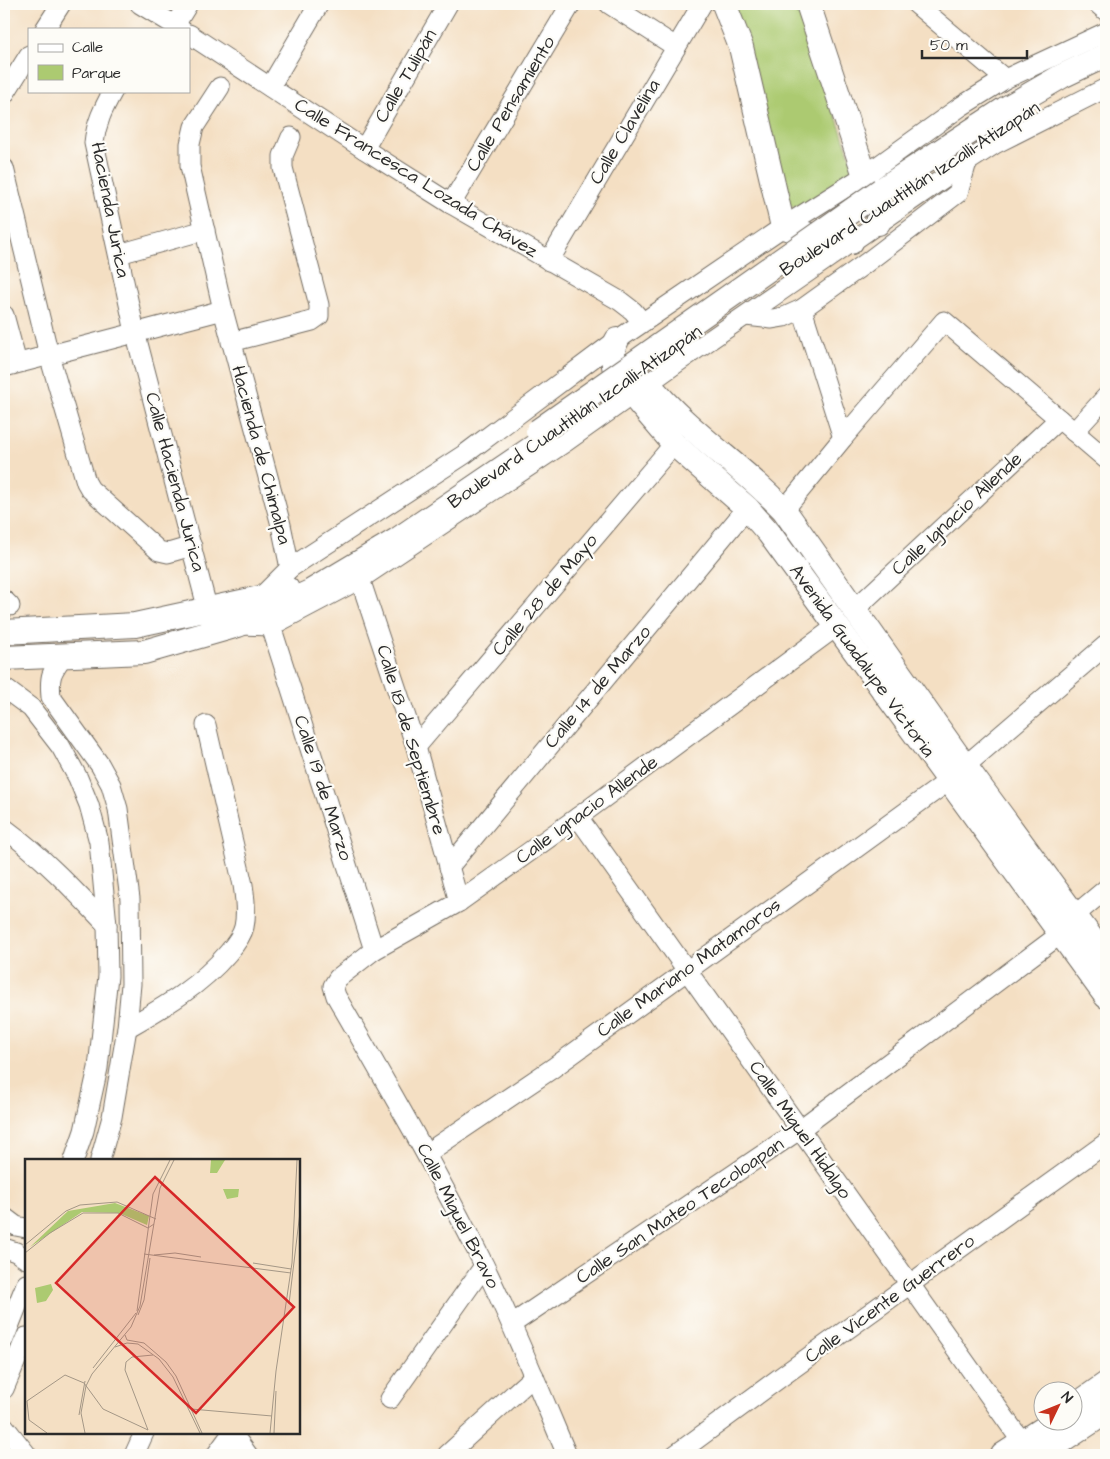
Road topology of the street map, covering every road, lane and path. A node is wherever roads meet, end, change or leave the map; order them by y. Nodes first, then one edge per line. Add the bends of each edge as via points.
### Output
1 (60, 4) edge
2 (140, 4) edge
3 (188, 4) edge
4 (319, 4) edge
5 (448, 4) edge
6 (572, 4) edge
7 (608, 4) edge
8 (702, 4) edge
9 (724, 4) edge
10 (808, 4) edge
11 (916, 4) edge
12 (1098, 4) edge
13 (1106, 11) edge
14 (46, 28) edge
15 (180, 28) edge
16 (182, 28) edge
17 (1106, 32) edge
18 (190, 34) edge
19 (676, 47) junction
20 (1106, 55) edge
21 (28, 57) edge
22 (1106, 69) edge
23 (1005, 78) junction
24 (220, 87) dead end
25 (270, 87) junction
26 (1106, 88) edge
27 (112, 92) edge
28 (4, 95) edge
29 (291, 137) dead end
30 (364, 149) junction
31 (967, 162) junction
32 (4, 168) edge
33 (864, 176) junction
34 (451, 204) junction
35 (878, 223) junction
36 (783, 227) junction
37 (205, 230) junction
38 (851, 242) junction
39 (118, 254) junction
40 (549, 261) junction
41 (802, 309) junction
42 (223, 310) junction
43 (4, 315) edge
44 (746, 316) junction
45 (642, 322) junction
46 (135, 332) junction
47 (617, 340) junction
48 (231, 342) junction
49 (49, 354) junction
50 (10, 365) edge
51 (640, 389) junction
52 (1106, 397) edge
53 (1059, 419) junction
54 (1074, 432) junction
55 (843, 438) junction
56 (674, 444) junction
57 (1106, 460) edge
58 (747, 508) junction
59 (784, 510) junction
60 (192, 546) junction
61 (360, 579) junction
62 (301, 581) junction
63 (208, 609) junction
64 (855, 609) junction
65 (238, 625) junction
66 (271, 626) junction
67 (837, 626) junction
68 (4, 632) edge
69 (213, 632) junction
70 (1106, 645) edge
71 (63, 656) junction
72 (4, 658) edge
73 (4, 688) edge
74 (206, 725) dead end
75 (416, 746) junction
76 (957, 773) junction
77 (578, 817) junction
78 (4, 828) edge
79 (449, 867) junction
80 (1106, 888) edge
81 (459, 902) junction
82 (1069, 924) junction
83 (107, 925) junction
84 (374, 950) junction
85 (1106, 958) edge
86 (686, 970) junction
87 (333, 986) joint
88 (1106, 996) edge
89 (126, 1028) junction
90 (799, 1130) junction
91 (84, 1131) junction
92 (1106, 1143) edge
93 (427, 1153) junction
94 (104, 1158) edge
95 (74, 1159) edge
96 (5, 1222) edge
97 (25, 1228) edge
98 (484, 1266) junction
99 (909, 1285) junction
100 (25, 1286) edge
101 (512, 1324) junction
102 (4, 1339) edge
103 (25, 1339) edge
104 (534, 1376) junction
105 (1106, 1384) edge
106 (4, 1389) edge
107 (390, 1399) dead end
108 (1082, 1401) edge
109 (1106, 1412) edge
110 (4, 1426) edge
111 (1043, 1432) edge
112 (144, 1434) edge
113 (231, 1434) edge
114 (233, 1434) edge
115 (1022, 1451) edge
116 (27, 1455) edge
117 (134, 1455) edge
118 (216, 1455) edge
119 (248, 1455) edge
120 (447, 1455) edge
121 (567, 1455) edge
122 (675, 1455) edge

1 - 14 street
2 - 15 street, Calle Francesca Lozada Chávez
3 - 16 street
4 - 25 street
5 - 30 street, Calle Tulipán
6 - 34 street, Calle Pensamiento
7 - 19 street
8 - 19 street, Calle Clavelina
9 - 36 main road via 741,47
10 - 33 main road
11 - 23 street
12 - 13 street
17 - 23 street
18 - 25 street, Calle Francesca Lozada Chávez
19 - 40 street, Calle Clavelina
20 - 62 main road, Boulevard Cuautitlán Izcalli-Atizapán, bridge via 1005,109 897,180 391,532
21 - 28 street
22 - 62 main road, Boulevard Cuautitlán Izcalli-Atizapán via 1012,120 887,201 397,540
23 - 33 street
24 - 37 street, Hacienda de Chimalpa via 194,127 190,144 190,166
25 - 30 street, Calle Francesca Lozada Chávez
26 - 31 street via 995,144
27 - 39 street, Hacienda Jurica via 99,115 94,144
29 - 48 street via 283,156 283,168 319,305 319,316 312,321
30 - 34 street, Calle Francesca Lozada Chávez
31 - 35 street
31 - 41 street via 958,193
32 - 49 street
33 - 35 main road
33 - 36 street
34 - 40 street, Calle Francesca Lozada Chávez
35 - 38 street
36 - 38 main road via 832,241
36 - 45 street
37 - 39 street
37 - 42 street, Hacienda de Chimalpa
38 - 44 street
39 - 46 street, Hacienda Jurica
40 - 45 street, Calle Francesca Lozada Chávez via 620,301
41 - 44 street via 772,319
41 - 55 street
42 - 46 street
42 - 48 street, Hacienda de Chimalpa
43 - 50 street
44 - 51 street
45 - 47 street
46 - 49 street
46 - 60 street, Calle Hacienda Jurica
47 - 51 main road, Avenida Guadalupe Victoria via 613,348 614,366
47 - 62 street
48 - 62 street, Hacienda de Chimalpa via 281,525
49 - 50 street
49 - 60 street via 90,489 159,551 168,553
51 - 56 main road, Avenida Guadalupe Victoria via 652,420
51 - 59 main road, Avenida Guadalupe Victoria via 673,412 762,487
51 - 61 street via 568,441
52 - 54 street
53 - 54 street
53 - 55 street via 944,321
53 - 64 street, Calle Ignacio Allende
54 - 57 street
55 - 59 street
56 - 58 main road, Avenida Guadalupe Victoria
56 - 75 street, Calle 28 de Mayo
58 - 67 main road, Avenida Guadalupe Victoria
58 - 79 street, Calle 14 de Marzo
59 - 64 main road, Avenida Guadalupe Victoria
60 - 63 street, Calle Hacienda Jurica
61 - 66 street
61 - 75 street, Calle 18 de Septiembre
62 - 63 main road, Boulevard Cuautitlán Izcalli-Atizapán via 260,598
62 - 65 main road, Boulevard Cuautitlán Izcalli-Atizapán
63 - 68 main road, Boulevard Cuautitlán Izcalli-Atizapán via 136,625
63 - 69 street, Calle Hacienda Jurica
64 - 76 main road, Avenida Guadalupe Victoria
65 - 66 street
65 - 69 main road, Boulevard Cuautitlán Izcalli-Atizapán
66 - 84 street, Calle 19 de Marzo
67 - 76 main road, Avenida Guadalupe Victoria
67 - 77 street, Calle Ignacio Allende
69 - 71 main road, Boulevard Cuautitlán Izcalli-Atizapán via 144,652
70 - 76 street, Calle Mariano Matamoros
71 - 72 main road, Boulevard Cuautitlán Izcalli-Atizapán
71 - 89 street via 52,672 50,697 100,765 111,785 118,809 130,899 131,984
73 - 83 street via 31,708 61,747 90,805 99,842
74 - 89 street via 243,884 244,927 235,944 193,987
75 - 79 street, Calle 18 de Septiembre
76 - 82 main road, Avenida Guadalupe Victoria
76 - 86 street, Calle Mariano Matamoros
77 - 81 street, Calle Ignacio Allende
77 - 86 street, Calle Miguel Hidalgo
78 - 83 street via 56,871
79 - 81 street, Calle 18 de Septiembre
80 - 82 street, Calle San Mateo Tecoloapan
81 - 84 street, Calle Ignacio Allende
82 - 85 main road, Avenida Guadalupe Victoria
82 - 88 main road, Avenida Guadalupe Victoria
82 - 90 street, Calle San Mateo Tecoloapan
83 - 91 street via 107,986 100,1056
84 - 87 street, Calle Ignacio Allende via 338,978
86 - 90 street, Calle Miguel Hidalgo
86 - 93 street, Calle Mariano Matamoros via 553,1068
87 - 93 street, Calle Miguel Bravo
89 - 94 street
90 - 99 street, Calle Miguel Hidalgo
90 - 101 street, Calle San Mateo Tecoloapan
91 - 94 street
91 - 95 street
92 - 99 street, Calle Vicente Guerrero
93 - 98 street, Calle Miguel Bravo
96 - 97 street
98 - 101 street, Calle Miguel Bravo
98 - 107 street
99 - 115 street, Calle Miguel Hidalgo
99 - 122 street, Calle Vicente Guerrero
100 - 102 street
101 - 104 street, Calle Miguel Bravo
103 - 106 street
104 - 120 street
104 - 121 street, Calle Miguel Bravo
105 - 108 main road
109 - 115 main road
110 - 116 street
111 - 115 main road
112 - 117 street
113 - 118 street
114 - 119 street

